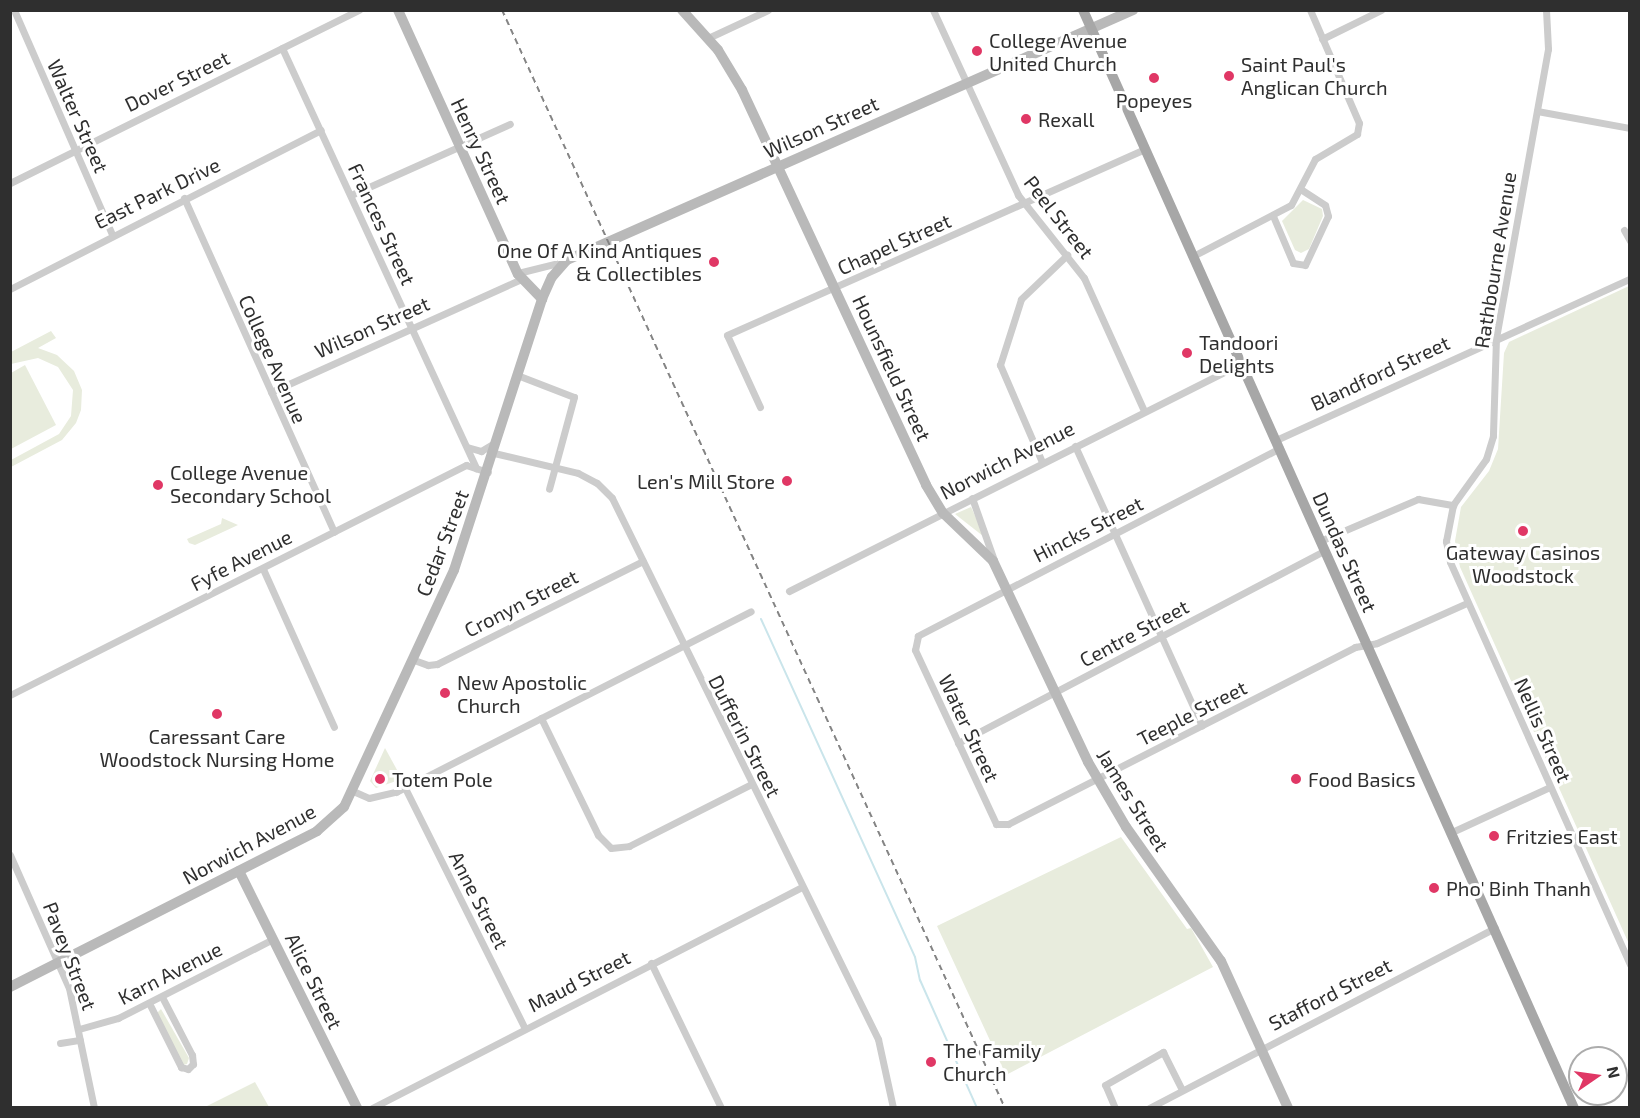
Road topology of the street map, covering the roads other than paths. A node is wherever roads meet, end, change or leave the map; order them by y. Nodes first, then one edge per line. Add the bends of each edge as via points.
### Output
1 (359, 10) edge
2 (398, 10) edge
3 (682, 10) edge
4 (768, 10) edge
5 (933, 10) edge
6 (1083, 10) edge
7 (1133, 10) edge
8 (1310, 10) edge
9 (1381, 10) edge
10 (1546, 10) edge
11 (13, 14) edge
12 (1091, 28) junction
13 (708, 38) junction
14 (1323, 39) junction
15 (282, 48) junction
16 (964, 82) junction
17 (1537, 111) junction
18 (510, 124) dead end
19 (1629, 129) edge
20 (321, 130) junction
21 (459, 147) junction
22 (1145, 149) junction
23 (75, 150) junction
24 (778, 166) junction
25 (10, 183) edge
26 (1302, 190) junction
27 (351, 195) junction
28 (184, 198) junction
29 (1023, 204) junction
30 (1274, 216) junction
31 (1624, 230) dead end
32 (112, 234) junction
33 (1629, 241) edge
34 (1067, 255) junction
35 (1192, 256) junction
36 (567, 260) junction
37 (519, 276) junction
38 (1629, 279) edge
39 (835, 288) junction
40 (10, 289) edge
41 (542, 299) junction
42 (412, 329) junction
43 (1496, 338) junction
44 (1242, 363) junction
45 (517, 375) junction
46 (271, 392) junction
47 (760, 407) dead end
48 (1144, 411) junction
49 (497, 441) junction
50 (1278, 444) junction
51 (1075, 446) junction
52 (466, 447) junction
53 (494, 453) junction
54 (1042, 462) junction
55 (555, 467) junction
56 (476, 468) junction
57 (488, 472) junction
58 (549, 489) dead end
59 (972, 498) junction
60 (1453, 505) junction
61 (943, 513) junction
62 (334, 532) junction
63 (1115, 533) junction
64 (1322, 546) junction
65 (643, 561) junction
66 (997, 568) junction
67 (263, 569) junction
68 (1006, 589) junction
69 (789, 591) dead end
70 (1467, 603) junction
71 (751, 611) dead end
72 (1160, 637) junction
73 (914, 642) joint
74 (682, 646) junction
75 (1368, 646) junction
76 (414, 660) junction
77 (1054, 693) junction
78 (10, 695) edge
79 (541, 718) junction
80 (1202, 726) junction
81 (334, 727) dead end
82 (958, 743) junction
83 (1097, 780) junction
84 (751, 784) junction
85 (1550, 787) junction
86 (405, 788) junction
87 (353, 791) junction
88 (999, 825) joint
89 (1452, 832) junction
90 (10, 855) edge
91 (239, 871) junction
92 (802, 887) junction
93 (1495, 928) junction
94 (273, 939) junction
95 (58, 962) junction
96 (651, 963) junction
97 (1629, 964) edge
98 (10, 987) edge
99 (162, 997) junction
100 (148, 1003) junction
101 (524, 1027) junction
102 (79, 1029) junction
103 (80, 1040) junction
104 (60, 1043) dead end
105 (1261, 1048) junction
106 (1182, 1090) junction
107 (94, 1107) edge
108 (357, 1107) edge
109 (372, 1107) edge
110 (721, 1107) edge
111 (893, 1107) edge
112 (1115, 1107) edge
113 (1149, 1107) edge
114 (1288, 1107) edge
115 (1574, 1107) edge

1 - 15 street, Dover Street
2 - 21 main road, Henry Street
3 - 13 main road, Hounsfield Street
4 - 13 street
5 - 16 street, Peel Street
6 - 12 main road, Dundas Street
7 - 12 main road, Wilson Street
8 - 14 street
9 - 14 street
10 - 17 street, Rathbourne Avenue via 1548,50
11 - 23 street, Walter Street
12 - 16 main road, Wilson Street
12 - 22 main road, Dundas Street
13 - 24 main road, Hounsfield Street via 742,90
14 - 26 street via 1359,128 1357,134 1315,159
15 - 20 street, Frances Street
15 - 23 street, Dover Street
16 - 24 main road, Wilson Street
16 - 29 street, Peel Street
17 - 19 street
17 - 43 street, Rathbourne Avenue
18 - 21 street
20 - 27 street, Frances Street
20 - 28 street, East Park Drive
21 - 27 street
21 - 37 main road, Henry Street
22 - 29 street, Chapel Street
22 - 35 main road, Dundas Street
23 - 25 street, Dover Street
23 - 32 street, Walter Street
24 - 36 main road, Wilson Street
24 - 39 main road, Hounsfield Street
26 - 30 street via 1291,205
26 - 30 street via 1325,205 1328,216 1305,265 1293,263
27 - 42 street, Frances Street
28 - 32 street, East Park Drive
28 - 46 street, College Avenue
29 - 34 street, Peel Street
29 - 39 street, Chapel Street
30 - 35 street
31 - 33 street
32 - 40 street, East Park Drive
34 - 48 street, Peel Street via 1089,287
34 - 54 street via 1021,299 1000,365
35 - 44 main road, Dundas Street
36 - 37 street, Wilson Street
36 - 41 main road, Wilson Street via 552,277
37 - 41 main road, Henry Street
37 - 42 street, Wilson Street
38 - 43 street, Blandford Street
39 - 47 street, Chapel Street via 727,335
39 - 61 main road, Hounsfield Street via 926,485
41 - 45 main road, Cedar Street
42 - 46 street, Wilson Street
42 - 52 street, Frances Street
43 - 50 street, Blandford Street
43 - 60 street, Rathbourne Avenue via 1491,444 1480,469
44 - 48 street, Norwich Avenue
44 - 50 main road, Dundas Street
45 - 49 main road, Cedar Street
45 - 55 street via 574,395
46 - 62 street, College Avenue
48 - 51 street, Norwich Avenue
49 - 52 street via 481,451
49 - 53 main road, Cedar Street
50 - 63 street, Hincks Street
50 - 64 main road, Dundas Street
51 - 54 street, Norwich Avenue
51 - 63 street
52 - 56 street, Frances Street
53 - 55 street, Dufferin Street
53 - 57 main road, Cedar Street
54 - 59 street, Norwich Avenue
55 - 58 street
55 - 65 street, Dufferin Street via 585,476 603,488 619,510
56 - 57 street
56 - 62 street, Fyfe Avenue via 466,465
57 - 76 main road, Cedar Street via 454,570
59 - 61 street, Norwich Avenue
59 - 66 street, James Street
60 - 64 street, Centre Street via 1418,499
60 - 70 street, Nellis Street via 1447,526 1448,554
61 - 66 main road, Hounsfield Street via 980,545
61 - 69 street, Norwich Avenue
62 - 67 street, Fyfe Avenue
63 - 68 street, Hincks Street
63 - 72 street
64 - 72 street, Centre Street
64 - 75 main road, Dundas Street
65 - 74 street, Dufferin Street
65 - 76 street, Cronyn Street via 437,664 428,666
66 - 68 main road, James Street
67 - 78 street, Fyfe Avenue
67 - 81 street
68 - 73 street, Hincks Street via 924,632
68 - 77 main road, James Street
70 - 75 street, Teeple Street
70 - 85 street, Nellis Street
71 - 74 street
72 - 77 street, Centre Street
72 - 80 street
73 - 82 street, Water Street
74 - 79 street
74 - 84 street, Dufferin Street
75 - 80 street, Teeple Street via 1350,649
75 - 89 main road, Dundas Street
76 - 87 main road, Cedar Street
77 - 82 street, Centre Street
77 - 83 main road, James Street
79 - 84 street via 598,835 611,848 629,846
79 - 86 street
80 - 83 street, Teeple Street
82 - 88 street, Water Street
83 - 88 street, Teeple Street
83 - 105 main road, James Street via 1221,961
84 - 92 street, Dufferin Street
85 - 89 street
85 - 97 street, Nellis Street
86 - 87 street via 376,797
86 - 101 street, Anne Street
87 - 91 main road, Norwich Avenue via 341,811 325,826
89 - 93 main road, Dundas Street
90 - 95 street, Pavey Street
91 - 94 main road, Alice Street
91 - 95 main road, Norwich Avenue
92 - 96 street, Maud Street
92 - 111 street, Dufferin Street via 882,1049
93 - 105 street, Stafford Street
93 - 115 main road, Dundas Street
94 - 99 street, Karn Avenue
94 - 108 main road, Alice Street
95 - 98 main road, Norwich Avenue
95 - 102 street, Pavey Street
96 - 101 street, Maud Street
96 - 110 street
99 - 100 street, Karn Avenue
99 - 100 street via 192,1055 193,1064 188,1069 181,1067
100 - 102 street, Karn Avenue via 112,1021
101 - 109 street, Maud Street
102 - 103 street, Pavey Street
103 - 104 street
103 - 107 street, Pavey Street
105 - 106 street, Stafford Street
105 - 114 main road, James Street
106 - 112 street via 1163,1052 1105,1085
106 - 113 street, Stafford Street

